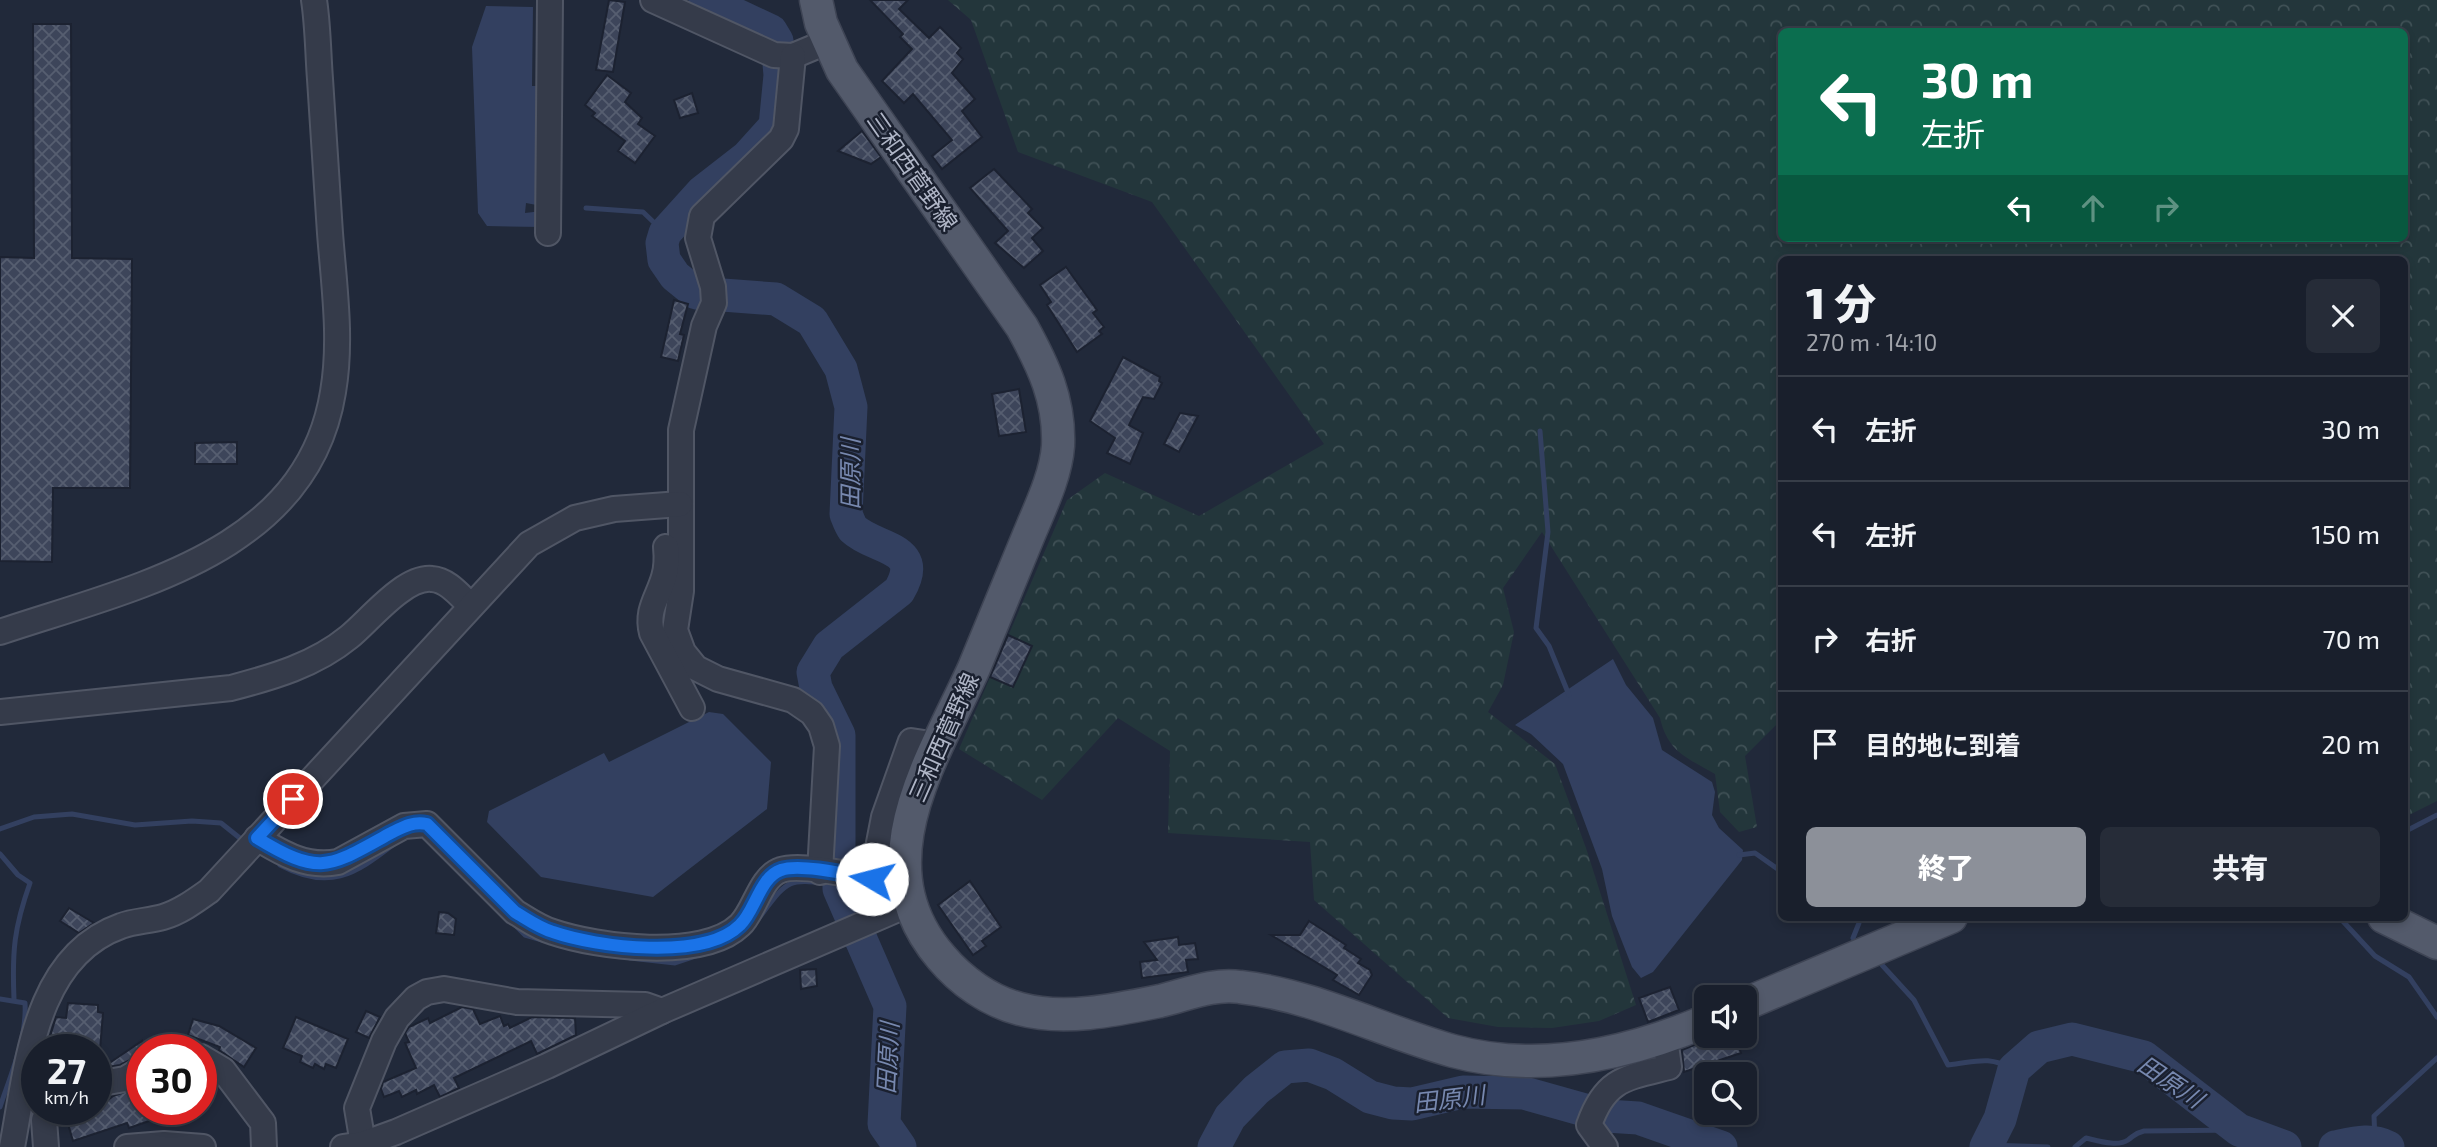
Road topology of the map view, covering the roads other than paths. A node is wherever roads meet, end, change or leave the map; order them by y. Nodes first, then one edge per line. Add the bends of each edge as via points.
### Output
1 (314, 0) edge
2 (550, 0) edge
3 (653, 0) edge
4 (817, 0) edge
5 (830, 41) junction
6 (784, 56) junction
7 (548, 233) dead end
8 (673, 504) junction
9 (471, 606) junction
10 (0, 632) edge
11 (692, 708) dead end
12 (0, 712) edge
13 (937, 745) junction
14 (251, 844) junction
15 (830, 873) junction
16 (912, 902) junction
17 (1942, 921) edge
18 (2392, 921) edge
19 (2437, 943) edge
20 (1757, 999) edge
21 (662, 1011) junction
22 (1694, 1026) edge
23 (1665, 1039) junction
24 (217, 1066) edge
25 (44, 1125) edge
26 (353, 1146) edge
27 (12, 1147) edge
28 (46, 1147) edge
29 (127, 1147) edge
30 (203, 1147) edge
31 (264, 1147) edge
32 (1605, 1147) edge

1 - 10 street via 337,333 333,394 314,451 285,496 220,550 170,575
2 - 7 street
3 - 6 street
4 - 5 main road, 三和西菅野線
5 - 6 street
5 - 13 main road, 三和西菅野線 via 842,70 1022,327 1047,372 1056,406 1058,449 1042,503
6 - 8 street via 786,129 782,138 702,216 698,238 714,295 685,407
8 - 9 street via 614,509 575,519 529,544
8 - 11 street via 667,565 648,620
8 - 15 street via 681,591 675,630 683,652 696,668 718,678 793,700 813,713 821,726 827,746
9 - 12 street via 447,584 432,579 417,582 326,654 268,678 231,688
9 - 14 street
13 - 15 street via 911,741 887,807 872,879
13 - 16 main road, 三和西菅野線 via 915,798 905,839 906,882
14 - 15 street via 326,865 404,826 427,824 515,912 532,922 553,933 646,949 674,949 739,926 780,870
14 - 27 street via 209,891 187,906 163,917 120,926 97,938 69,963 44,1004 34,1033
16 - 21 street
16 - 23 main road, 三和西菅野線 via 920,928 952,971 976,989 1021,1010 1060,1015 1234,986 1280,992 1455,1052 1493,1058 1601,1055
17 - 20 main road
18 - 19 main road
21 - 26 street via 547,1066
21 - 26 street via 645,1005 517,1002 444,989 428,992 397,1018 384,1041 357,1108
22 - 23 main road, 三和西菅野線
23 - 32 street via 1669,1067 1617,1081 1597,1101 1589,1125
24 - 31 street via 262,1123
25 - 28 street
29 - 30 street

